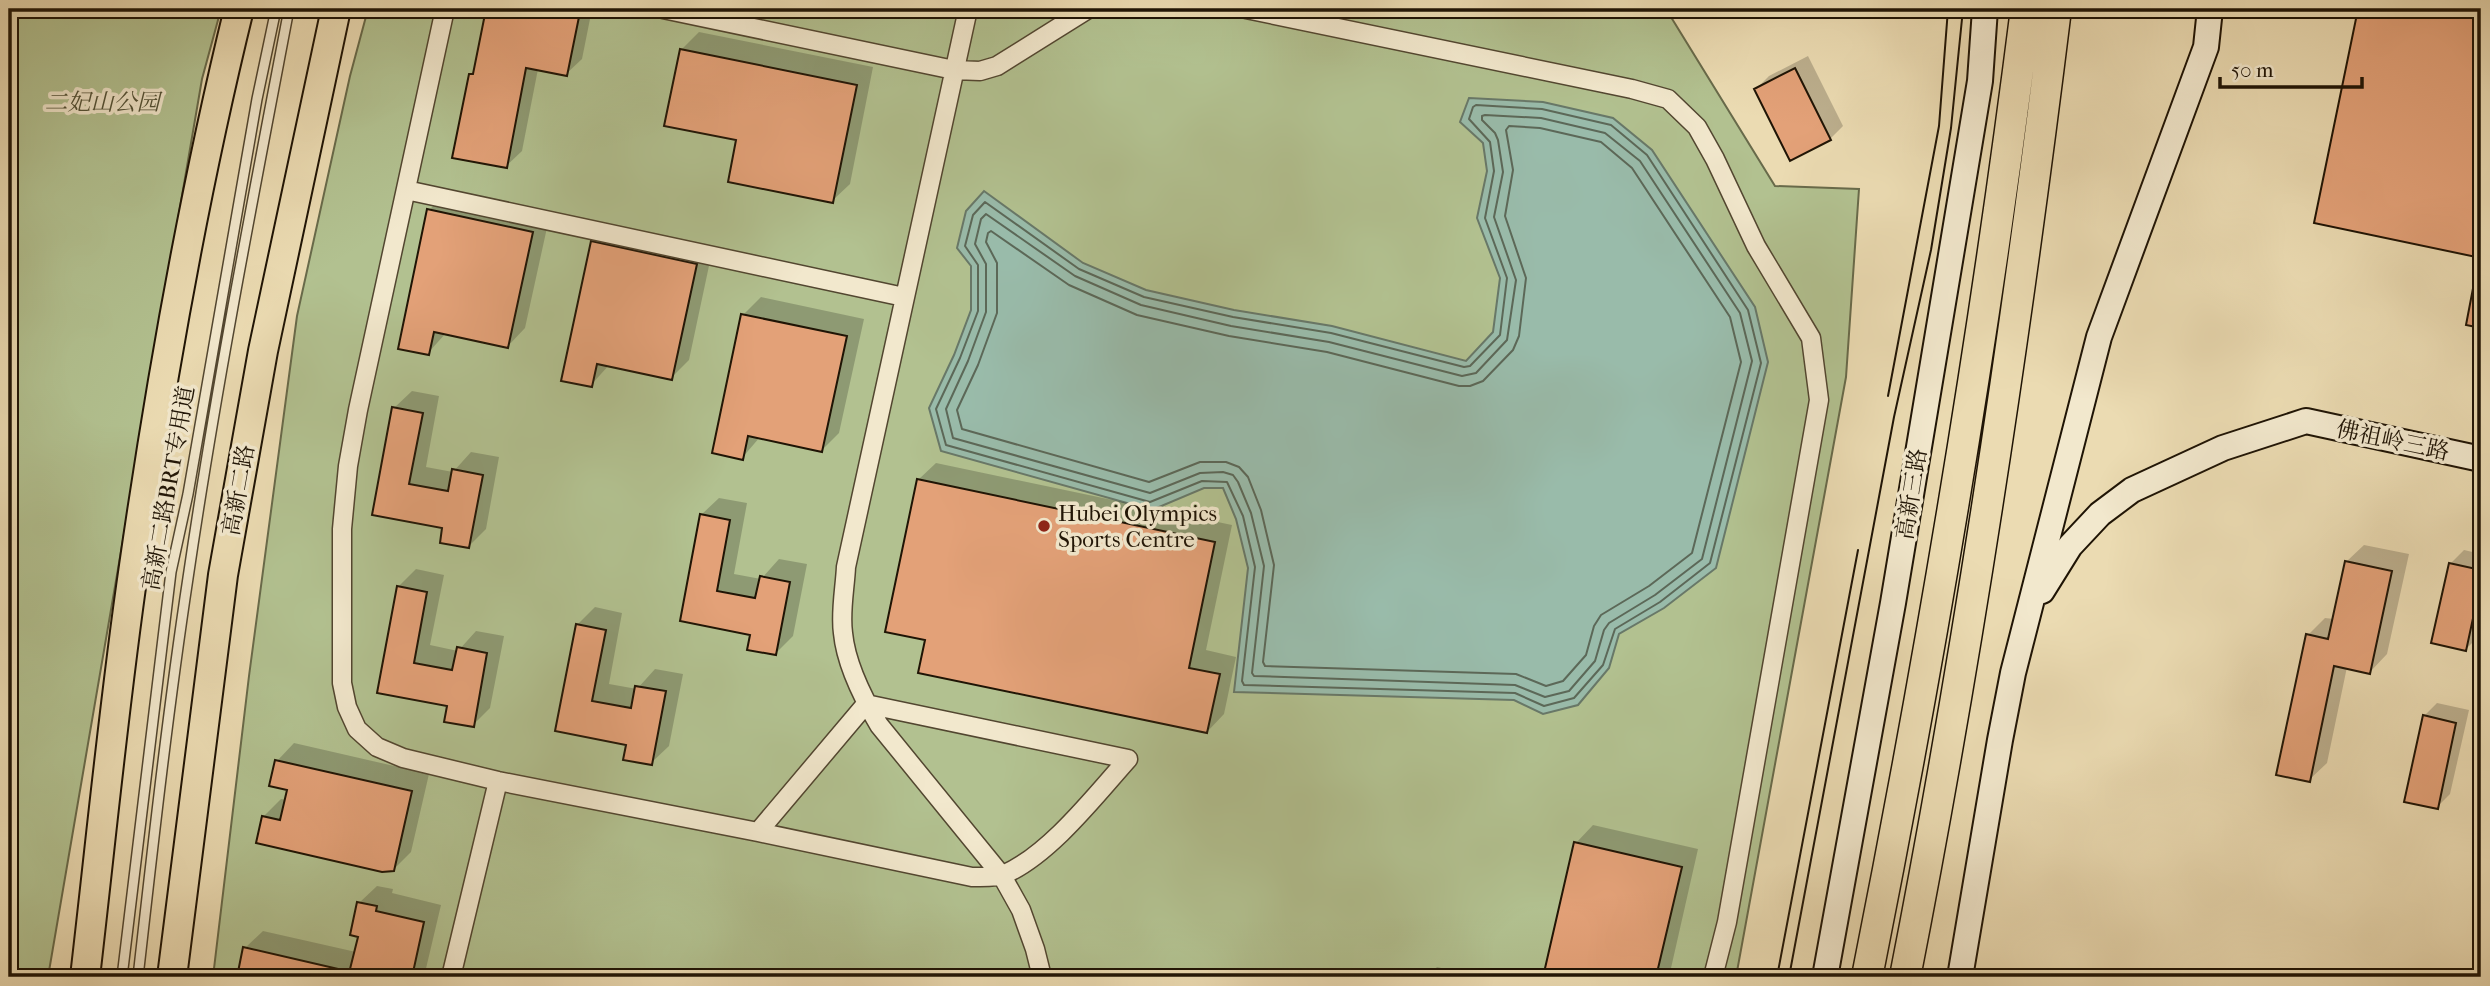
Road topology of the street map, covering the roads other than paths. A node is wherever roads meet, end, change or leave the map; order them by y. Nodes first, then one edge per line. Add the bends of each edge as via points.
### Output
1 (239, 9) edge
2 (276, 9) edge
3 (289, 9) edge
4 (335, 9) edge
5 (445, 9) edge
6 (663, 9) edge
7 (968, 9) edge
8 (1088, 9) edge
9 (1246, 9) edge
10 (1985, 9) edge
11 (2026, 9) edge
12 (2056, 9) edge
13 (2210, 9) edge
14 (954, 70) junction
15 (406, 190) junction
16 (904, 297) junction
17 (2481, 459) edge
18 (2028, 613) junction
19 (866, 704) junction
20 (498, 781) junction
21 (758, 832) junction
22 (1002, 876) junction
23 (85, 977) edge
24 (122, 977) edge
25 (138, 977) edge
26 (172, 977) edge
27 (451, 977) edge
28 (1042, 977) edge
29 (1713, 977) edge
30 (1825, 977) edge
31 (1867, 977) edge
32 (1905, 977) edge
33 (1960, 977) edge

1 - 23 main road via 166,359 134,568
2 - 24 lane, 高新二路BRT专用道 via 171,572
3 - 25 lane, 高新二路BRT专用道 via 188,575
4 - 26 main road, 高新二路 via 223,575
5 - 15 street
6 - 14 street
7 - 14 street
8 - 14 street via 997,66
9 - 29 street via 1668,99 1697,127 1756,246 1811,338 1819,400 1727,922
10 - 30 main road, 高新三路 via 1980,81 1894,603
11 - 31 highway, 高新三路 via 1964,441
12 - 32 highway via 1961,675
13 - 18 main road via 2206,47 2099,337
14 - 16 street
15 - 16 street
15 - 20 street via 348,466 342,529 342,683 357,729 377,747 403,758
16 - 19 street via 846,567 843,633
17 - 18 main road, 佛祖岭三路 via 2306,421 2223,448 2132,490 2100,514 2070,546
18 - 33 main road via 2000,740
19 - 21 street
19 - 22 street
19 - 22 street via 1128,759 1067,827
20 - 21 street
20 - 27 street
21 - 22 street via 972,877
22 - 28 street via 1021,910

